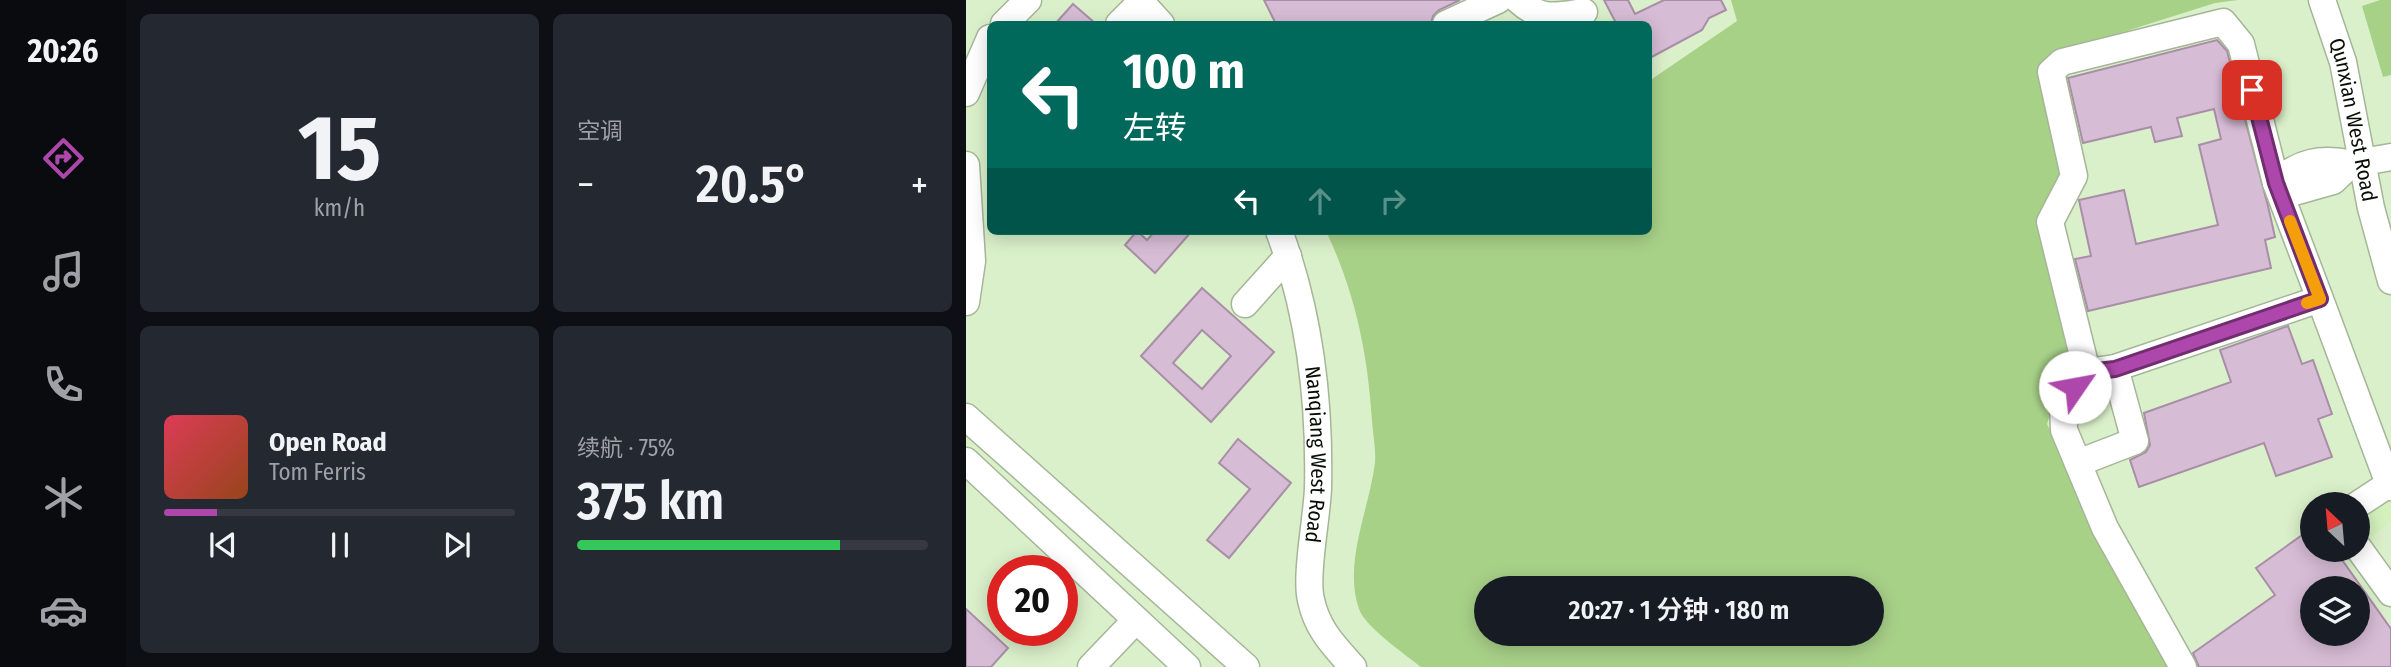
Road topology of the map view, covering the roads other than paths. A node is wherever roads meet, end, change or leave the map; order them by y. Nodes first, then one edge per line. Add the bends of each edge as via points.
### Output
1 (1028, 0) edge
2 (1498, 0) edge
3 (1518, 0) edge
4 (2322, 0) edge
5 (1140, 1) edge
6 (1584, 12) dead end
7 (1007, 21) edge
8 (1122, 21) edge
9 (1158, 21) edge
10 (1452, 21) edge
11 (987, 45) edge
12 (966, 93) edge
13 (2391, 157) edge
14 (2356, 162) junction
15 (966, 165) edge
16 (2276, 183) junction
17 (1281, 235) edge
18 (1289, 256) junction
19 (2391, 281) edge
20 (2320, 299) junction
21 (966, 302) edge
22 (1245, 304) dead end
23 (2115, 369) junction
24 (2087, 372) junction
25 (966, 417) edge
26 (966, 439) edge
27 (966, 461) edge
28 (2078, 463) junction
29 (991, 474) junction
30 (2390, 485) edge
31 (2370, 497) edge
32 (2369, 562) edge
33 (2391, 593) edge
34 (1132, 607) junction
35 (1091, 667) edge
36 (1187, 667) edge
37 (1220, 667) edge
38 (1246, 667) edge
39 (1353, 667) edge
40 (2183, 667) edge

1 - 7 street
2 - 10 street
3 - 6 street via 1533,14
4 - 14 street, Qunxian West Road via 2343,62
5 - 8 street
5 - 9 street
11 - 12 street
13 - 14 street
14 - 16 street via 2333,181 2294,192
14 - 19 street, Qunxian West Road
15 - 21 street via 972,261
16 - 20 street
16 - 24 street via 2241,44 2223,22 2062,62 2051,72 2074,176 2050,222
17 - 18 street, Nanqiang West Road
18 - 22 street
18 - 39 street, Nanqiang West Road via 1312,356 1317,411 1318,489 1310,596 1325,636
20 - 23 street
20 - 30 street
23 - 24 street
23 - 28 street via 2135,441
24 - 28 street via 2063,403 2064,430
25 - 38 street
26 - 29 street
27 - 29 street
28 - 40 street via 2105,528
29 - 34 street
30 - 31 street
32 - 33 street
34 - 35 street
34 - 36 street
34 - 37 street

